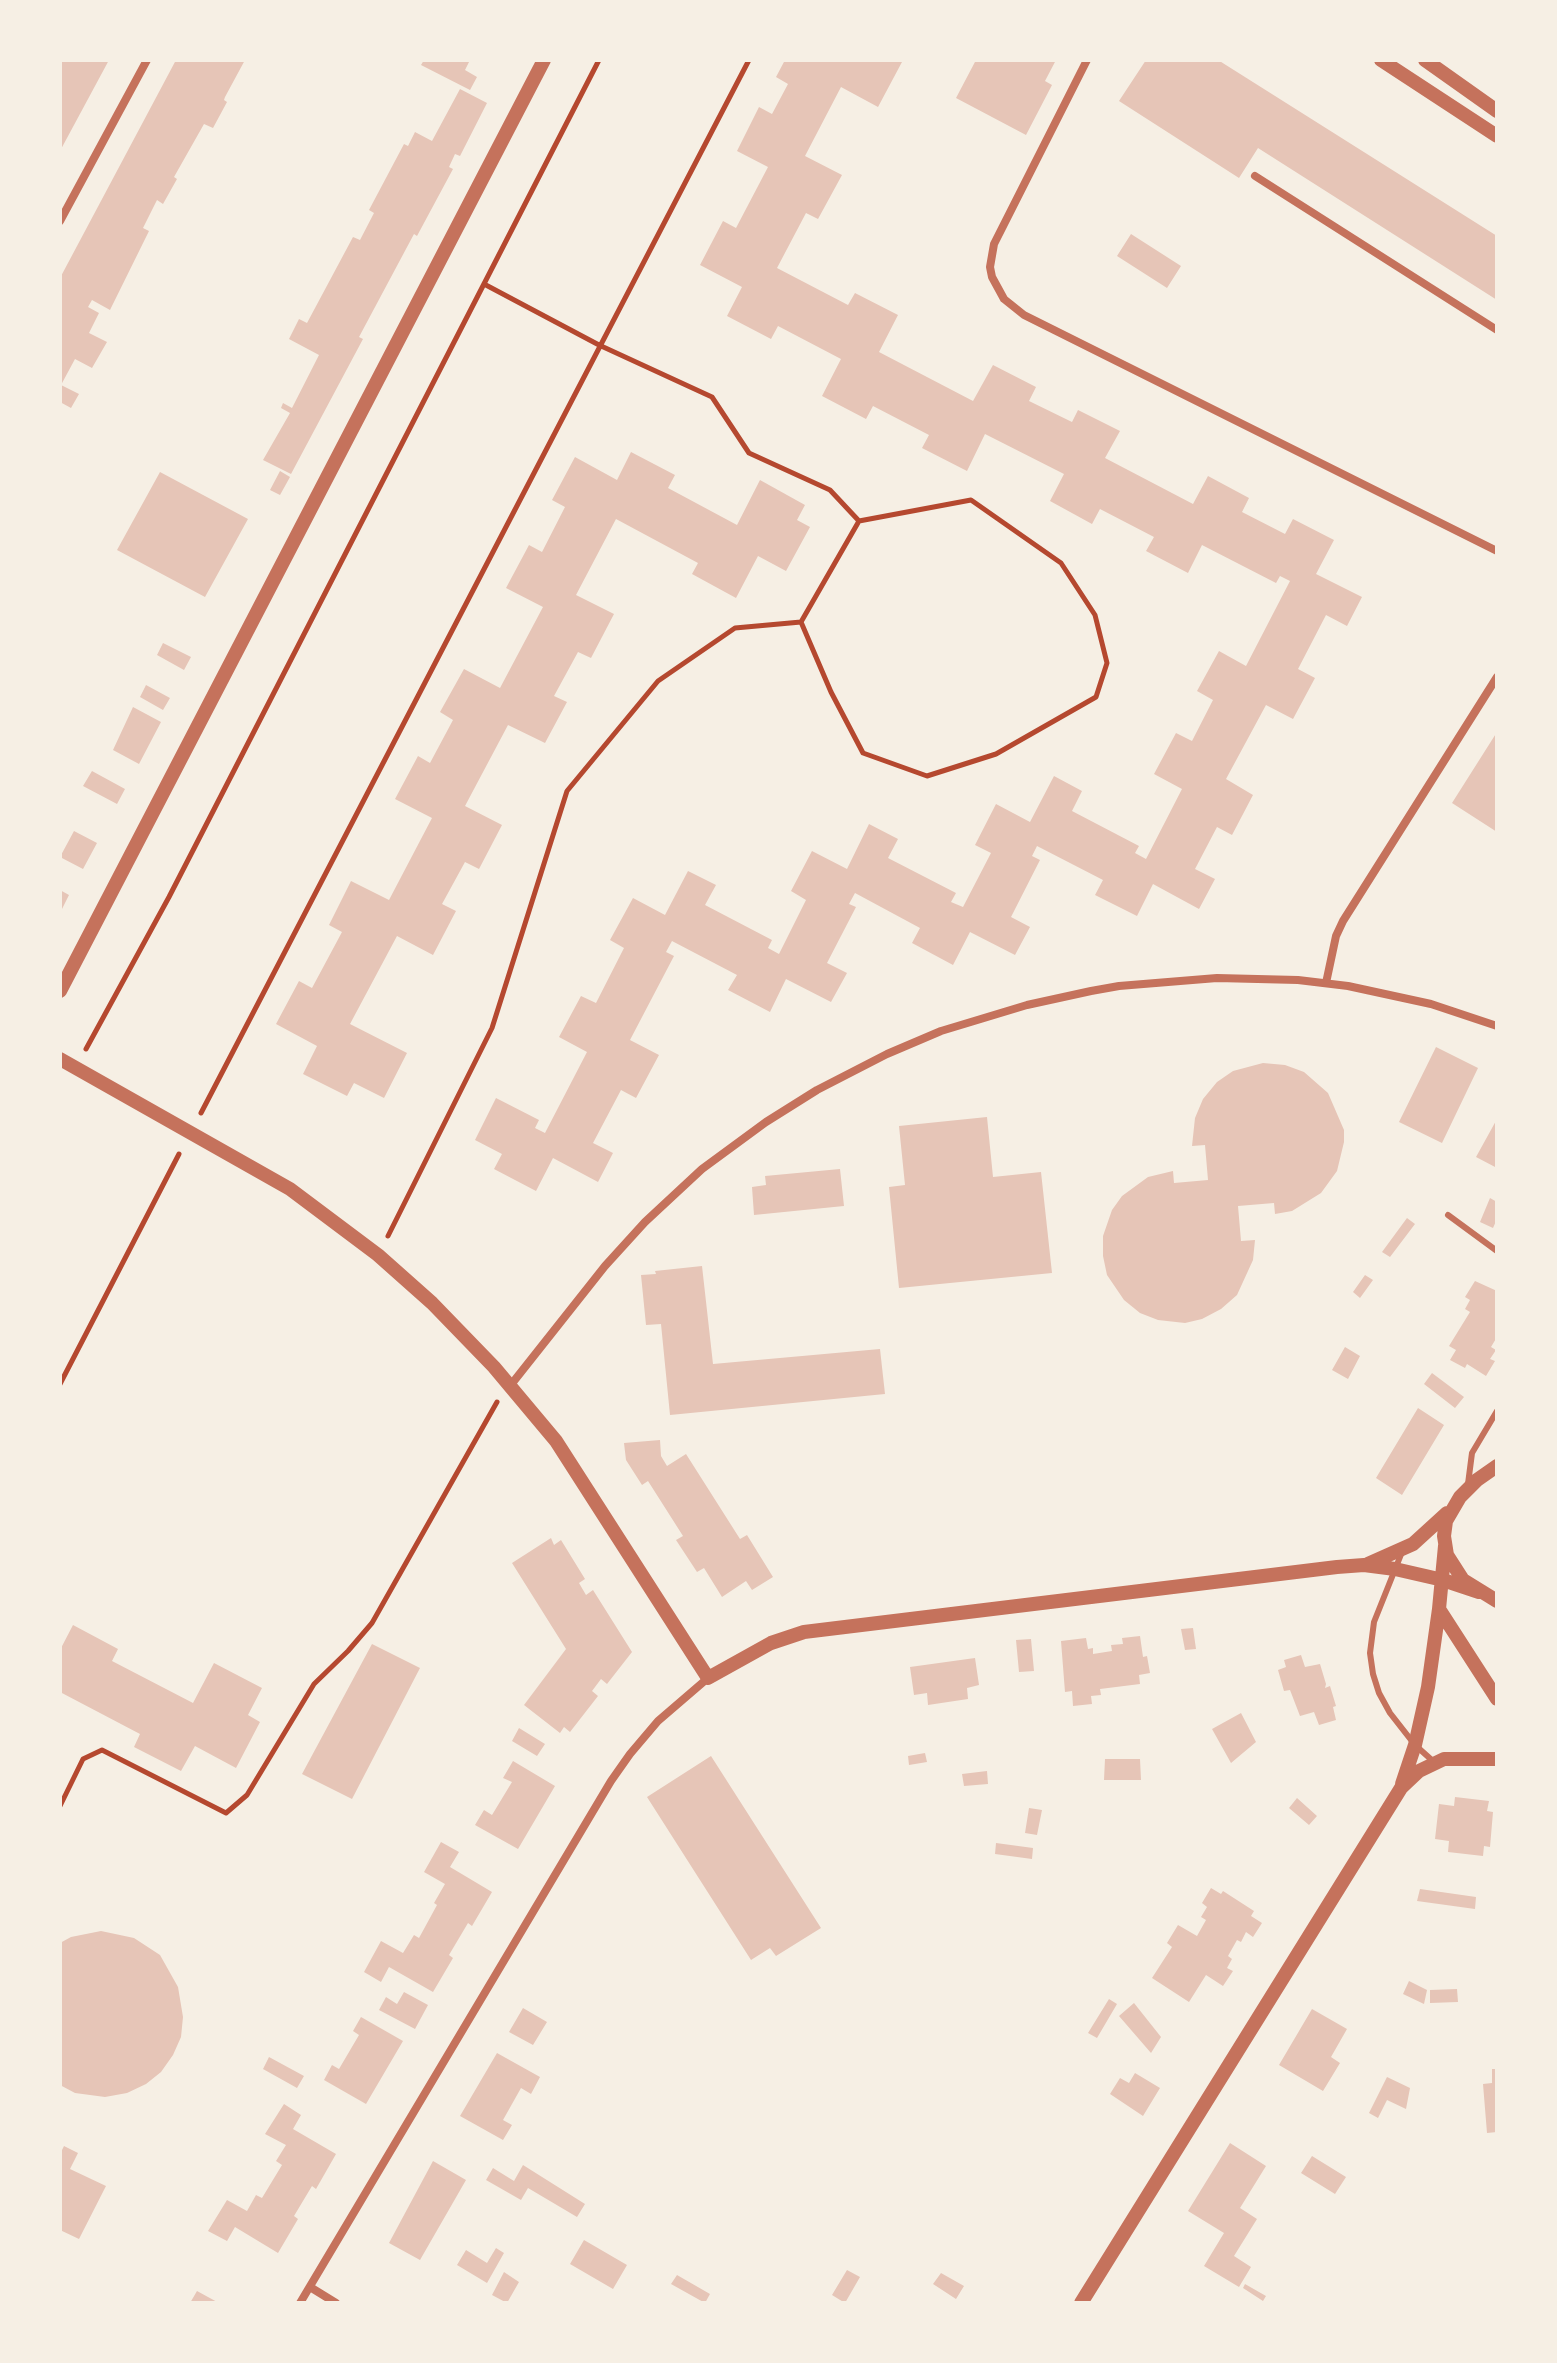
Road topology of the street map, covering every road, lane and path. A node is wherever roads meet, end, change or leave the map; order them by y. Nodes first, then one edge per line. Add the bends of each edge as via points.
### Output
1 (147, 60) edge
2 (544, 60) edge
3 (599, 60) edge
4 (749, 60) edge
5 (1087, 60) edge
6 (1381, 60) edge
7 (1425, 60) edge
8 (1497, 111) edge
9 (1497, 136) edge
10 (1255, 176) dead end
11 (60, 221) edge
12 (484, 284) junction
13 (1497, 330) edge
14 (599, 345) junction
15 (859, 521) junction
16 (1497, 551) edge
17 (801, 622) junction
18 (1497, 677) edge
19 (1326, 983) junction
20 (60, 991) edge
21 (1497, 1026) edge
22 (60, 1059) edge
23 (75, 1068) junction
24 (191, 1132) junction
25 (1448, 1215) dead end
26 (1497, 1251) edge
27 (378, 1255) junction
28 (60, 1384) edge
29 (510, 1386) junction
30 (1497, 1411) edge
31 (1497, 1466) edge
32 (1468, 1488) junction
33 (1453, 1507) junction
34 (1445, 1546) junction
35 (1403, 1549) junction
36 (1364, 1565) junction
37 (1395, 1569) junction
38 (1443, 1580) junction
39 (1479, 1592) junction
40 (1497, 1601) edge
41 (1439, 1609) junction
42 (708, 1678) junction
43 (1497, 1699) edge
44 (1415, 1745) junction
45 (1497, 1759) edge
46 (1434, 1763) junction
47 (1401, 1788) junction
48 (60, 1806) edge
49 (310, 2287) junction
50 (300, 2303) edge
51 (336, 2303) edge
52 (1081, 2303) edge

1 - 11 street
2 - 20 street
3 - 12 path
4 - 14 path
5 - 16 street via 994,244 990,267 1004,299 1024,315
6 - 9 street
7 - 8 street
10 - 13 street
12 - 14 path
12 - 23 path via 169,897
14 - 15 path via 712,397 749,453 830,490
14 - 24 path
15 - 17 path
15 - 17 path via 971,500 1061,563 1095,615 1107,663 1096,697 996,754 927,776 863,753
17 - 27 path via 735,628 658,681 567,791 492,1028
18 - 19 street via 1349,911 1336,936
19 - 21 street via 1420,1001
19 - 29 street via 1217,978 1119,986 999,1012 863,1065 766,1122 692,1178 605,1266
22 - 23 street
23 - 24 street
24 - 27 street via 290,1189
24 - 28 path
25 - 26 lane
27 - 29 street
29 - 42 street via 556,1441
29 - 48 path via 372,1623 314,1684 247,1795 226,1813 102,1750 83,1759
30 - 32 lane via 1472,1453
31 - 32 street
32 - 33 street
33 - 34 street via 1444,1529
33 - 35 street
34 - 38 street
34 - 39 street via 1457,1573
35 - 36 street
35 - 37 lane
36 - 37 street
36 - 42 street via 804,1632 763,1647
37 - 38 street
37 - 44 lane via 1374,1622 1371,1664 1384,1703
38 - 39 street
38 - 41 street
39 - 40 street
41 - 43 street
41 - 44 street
42 - 49 street via 658,1721 611,1781
44 - 46 lane
44 - 47 street
45 - 46 street
46 - 47 street
47 - 52 street
49 - 50 street
49 - 51 street

